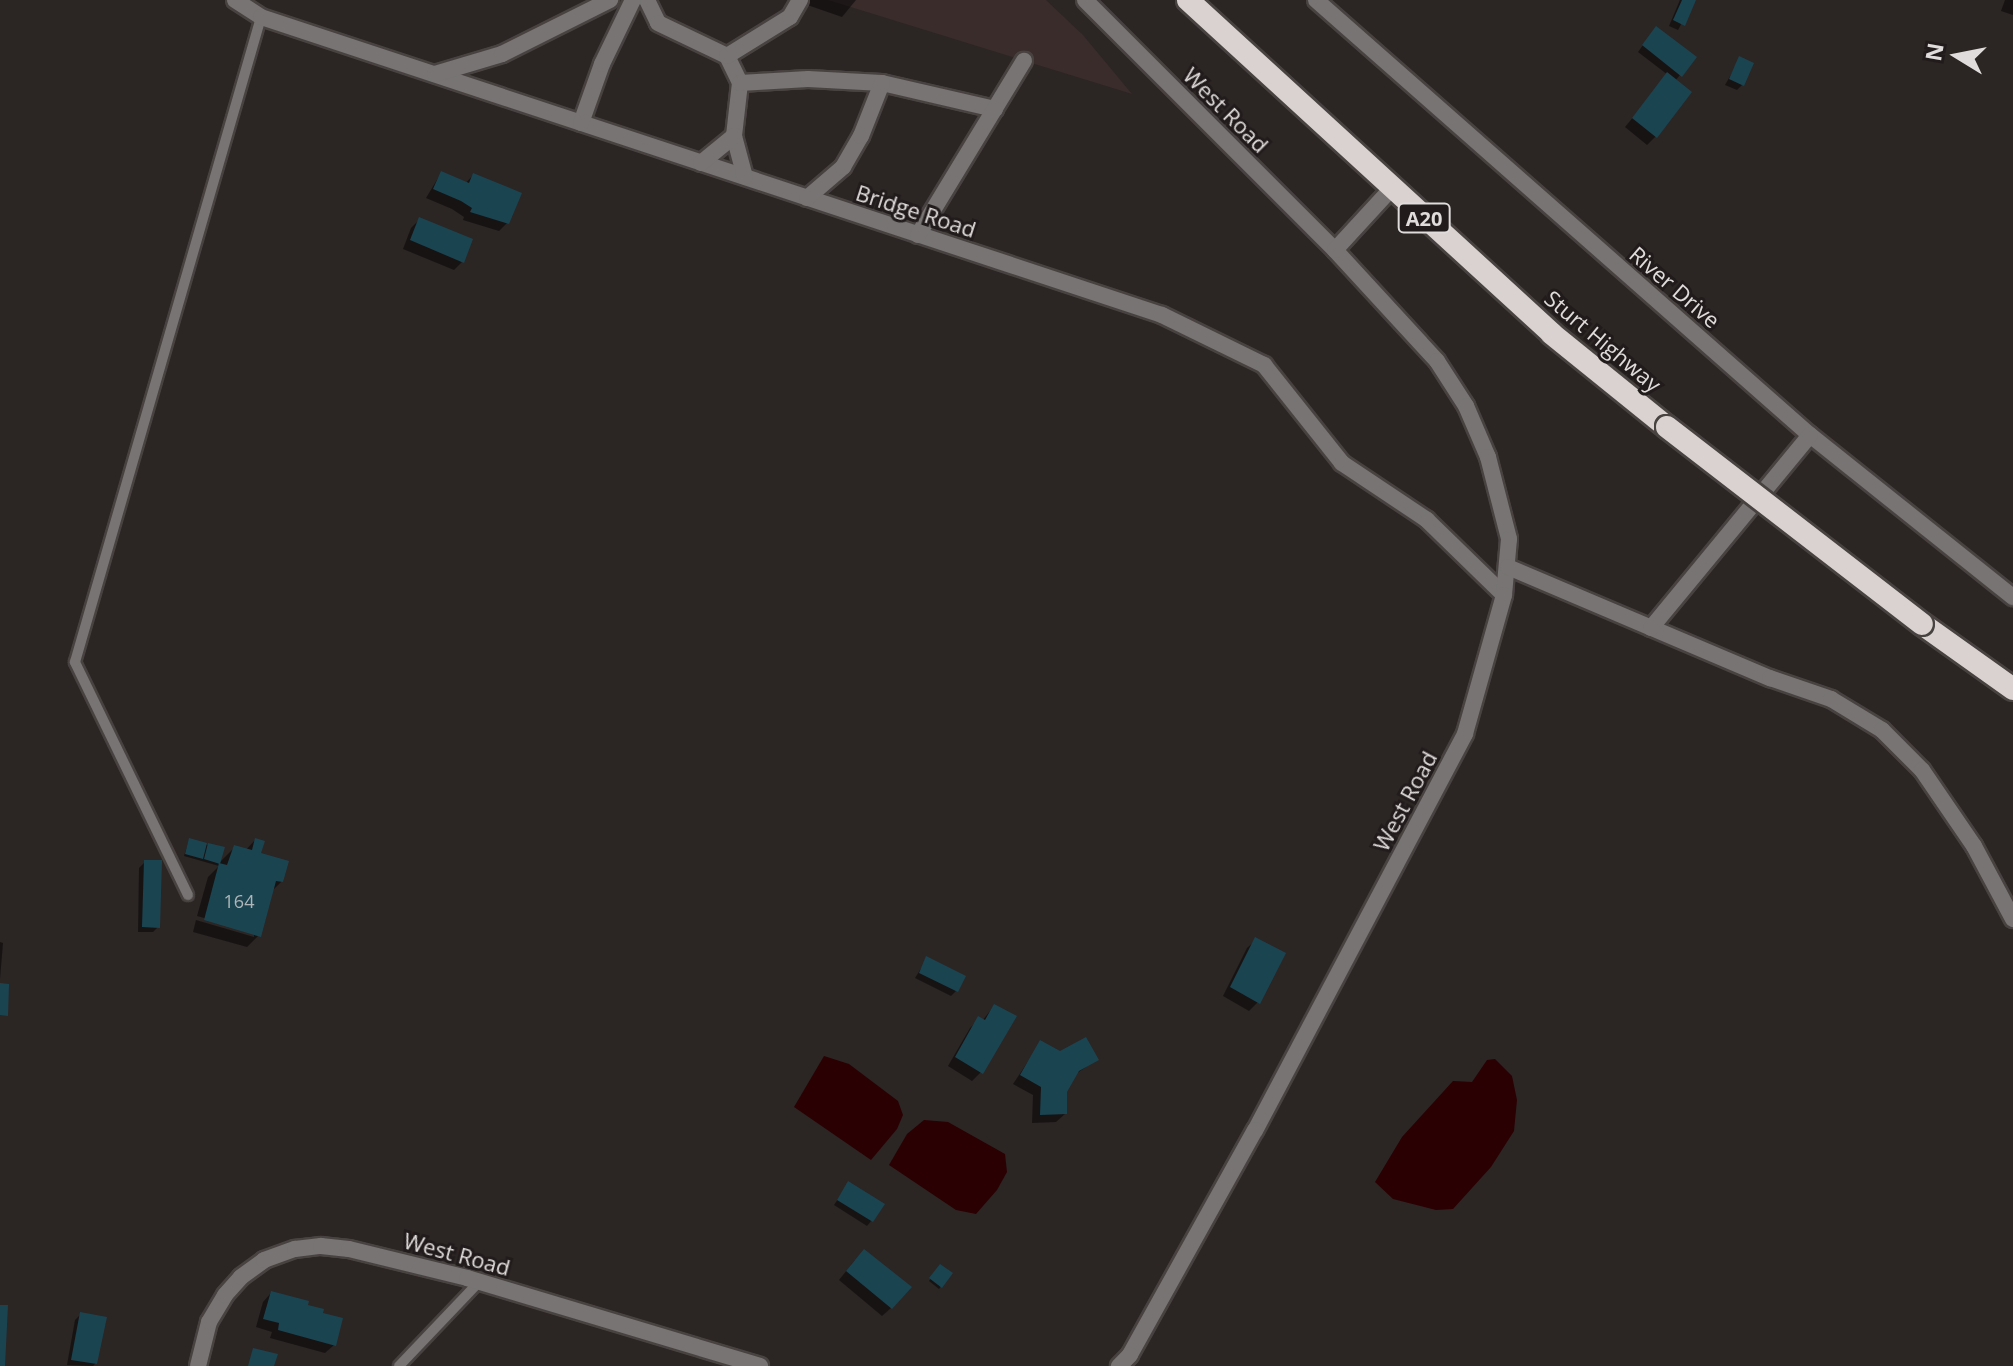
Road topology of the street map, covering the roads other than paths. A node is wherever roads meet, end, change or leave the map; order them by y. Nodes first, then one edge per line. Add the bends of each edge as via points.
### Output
1 (235, 0) edge
2 (610, 0) edge
3 (633, 0) edge
4 (647, 0) edge
5 (800, 0) edge
6 (1085, 0) edge
7 (1188, 0) edge
8 (1316, 0) edge
9 (261, 17) junction
10 (727, 56) junction
11 (1024, 61) dead end
12 (435, 74) junction
13 (740, 83) junction
14 (882, 83) junction
15 (995, 109) junction
16 (581, 123) junction
17 (734, 136) junction
18 (701, 163) junction
19 (745, 177) junction
20 (1391, 189) junction
21 (807, 198) junction
22 (918, 235) junction
23 (1335, 250) junction
24 (1810, 435) junction
25 (1508, 567) junction
26 (1504, 595) junction
27 (2013, 597) edge
28 (1651, 628) junction
29 (2013, 689) edge
30 (188, 895) dead end
31 (2013, 919) edge
32 (480, 1281) junction
33 (198, 1366) edge
34 (399, 1366) edge
35 (760, 1366) edge
36 (1119, 1366) edge

1 - 9 street, Bridge Road
2 - 12 street via 502,54
3 - 16 street
4 - 10 street via 658,23
5 - 10 street via 790,17
6 - 23 street, West Road
7 - 20 highway, Sturt Highway / A20
8 - 24 street, River Drive
9 - 12 street, Bridge Road
9 - 30 lane via 75,662
10 - 13 street
11 - 15 street
12 - 16 street, Bridge Road
13 - 14 street
13 - 17 street
14 - 15 street
14 - 21 street via 843,167
15 - 22 street
16 - 18 street, Bridge Road
17 - 18 street
17 - 19 street
18 - 19 street, Bridge Road
19 - 21 street, Bridge Road
20 - 23 street
20 - 29 highway, Sturt Highway / A20, bridge via 1552,334 1667,427
21 - 22 street, Bridge Road
22 - 26 street, Bridge Road via 1162,315 1264,365 1342,463 1427,520
23 - 25 street, West Road via 1437,361 1466,406 1488,457 1509,539
24 - 27 street, River Drive
24 - 28 street
25 - 26 street, West Road
25 - 28 street
26 - 36 street, West Road via 1465,734 1248,1144
28 - 31 street via 1831,699 1882,730 1922,770 1974,846
32 - 33 street, West Road via 349,1249 295,1249 264,1260 225,1295 209,1322
32 - 34 lane
32 - 35 street, West Road

